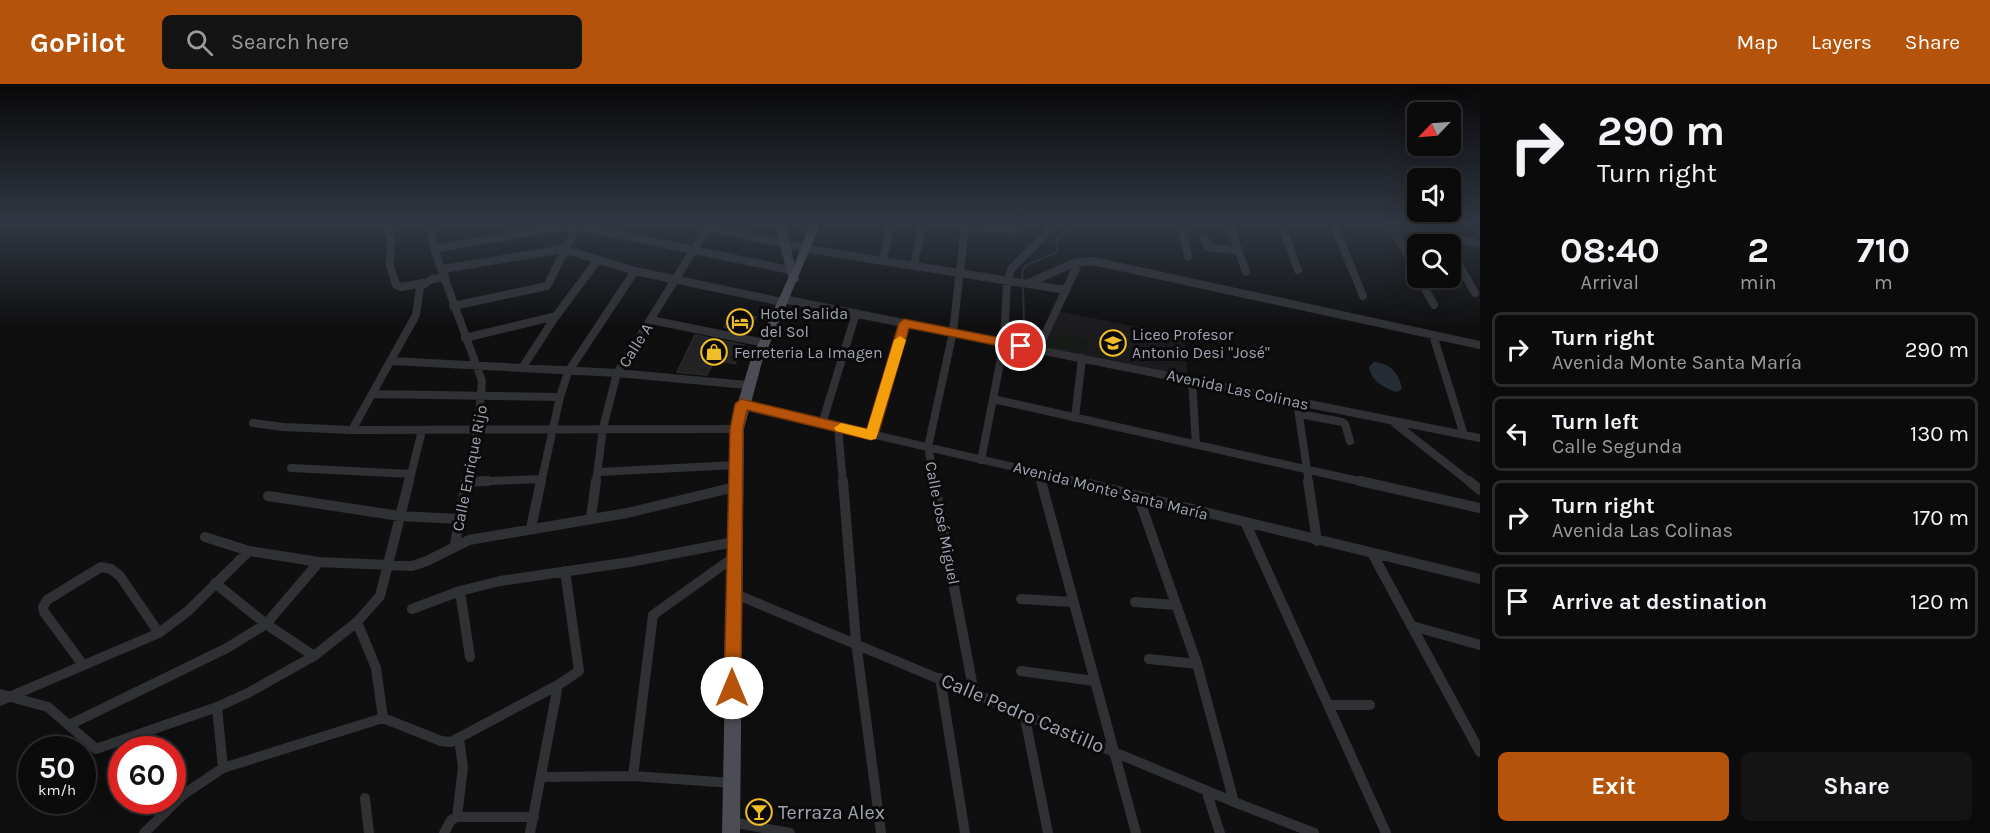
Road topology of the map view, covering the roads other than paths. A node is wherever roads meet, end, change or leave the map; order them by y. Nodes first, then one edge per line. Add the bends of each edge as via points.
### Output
1 (390, 257) edge
2 (437, 257) edge
3 (523, 257) edge
4 (560, 257) edge
5 (585, 257) edge
6 (689, 257) edge
7 (717, 257) edge
8 (787, 257) edge
9 (803, 257) edge
10 (863, 257) edge
11 (885, 257) edge
12 (916, 257) edge
13 (961, 257) edge
14 (1023, 257) edge
15 (1240, 257) edge
16 (1293, 257) edge
17 (1347, 257) edge
18 (884, 260) junction
19 (597, 261) junction
20 (1079, 262) junction
21 (914, 265) junction
22 (1461, 268) edge
23 (1298, 270) dead end
24 (635, 271) junction
25 (959, 272) junction
26 (1246, 272) dead end
27 (444, 273) junction
28 (791, 275) junction
29 (676, 279) junction
30 (1007, 280) junction
31 (1024, 282) junction
32 (423, 283) junction
33 (1425, 288) edge
34 (1066, 290) junction
35 (1475, 293) dead end
36 (1363, 296) dead end
37 (783, 300) junction
38 (1434, 305) dead end
39 (453, 306) junction
40 (856, 313) junction
41 (556, 316) junction
42 (651, 320) junction
43 (904, 323) junction
44 (953, 332) junction
45 (1432, 335) junction
46 (465, 338) junction
47 (765, 343) junction
48 (1004, 343) junction
49 (1480, 345) edge
50 (1038, 349) junction
51 (1082, 358) junction
52 (391, 361) junction
53 (476, 365) junction
54 (522, 368) junction
55 (568, 372) junction
56 (617, 373) junction
57 (1192, 380) junction
58 (747, 385) junction
59 (373, 394) junction
60 (482, 395) junction
61 (560, 396) junction
62 (993, 399) junction
63 (1298, 402) junction
64 (741, 404) junction
65 (1300, 414) junction
66 (1075, 418) junction
67 (1391, 420) junction
68 (253, 423) dead end
69 (822, 424) junction
70 (838, 427) junction
71 (477, 428) junction
72 (603, 428) junction
73 (553, 429) junction
74 (736, 429) junction
75 (352, 430) junction
76 (422, 430) junction
77 (871, 435) junction
78 (1464, 435) junction
79 (1480, 438) edge
80 (1350, 441) dead end
81 (1196, 445) junction
82 (928, 447) junction
83 (981, 460) junction
84 (736, 465) junction
85 (291, 468) dead end
86 (1308, 471) junction
87 (599, 472) junction
88 (1039, 472) junction
89 (411, 474) junction
90 (542, 479) junction
91 (467, 482) junction
92 (735, 487) junction
93 (1480, 490) edge
94 (268, 496) dead end
95 (1138, 496) junction
96 (1480, 508) edge
97 (400, 516) junction
98 (591, 517) junction
99 (458, 519) junction
100 (1246, 524) junction
101 (531, 528) junction
102 (205, 537) dead end
103 (1317, 541) junction
104 (455, 544) junction
105 (734, 549) junction
106 (249, 551) junction
107 (1372, 553) junction
108 (319, 562) junction
109 (389, 565) junction
110 (565, 571) junction
111 (1480, 579) edge
112 (215, 583) junction
113 (460, 591) junction
114 (733, 593) junction
115 (1021, 599) dead end
116 (1073, 602) junction
117 (1135, 602) dead end
118 (1176, 605) junction
119 (412, 609) dead end
120 (357, 621) junction
121 (266, 624) junction
122 (1412, 626) junction
123 (159, 633) junction
124 (856, 642) junction
125 (1480, 645) edge
126 (314, 656) junction
127 (470, 657) dead end
128 (1149, 659) dead end
129 (1197, 664) junction
130 (83, 665) junction
131 (1021, 671) dead end
132 (940, 678) junction
133 (1094, 681) junction
134 (558, 685) junction
135 (974, 693) junction
136 (4, 698) edge
137 (1328, 705) junction
138 (1370, 705) dead end
139 (217, 707) junction
140 (1024, 713) junction
141 (382, 718) junction
142 (71, 724) junction
143 (459, 738) junction
144 (1113, 751) junction
145 (1480, 752) edge
146 (223, 768) junction
147 (633, 776) junction
148 (542, 777) junction
149 (732, 783) junction
150 (1206, 789) junction
151 (365, 798) dead end
152 (1234, 802) junction
153 (534, 816) junction
154 (457, 817) junction
155 (731, 827) edge
156 (1301, 830) edge
157 (144, 833) edge
158 (369, 833) edge
159 (444, 833) edge
160 (530, 833) edge
161 (790, 833) edge
162 (881, 833) edge
163 (965, 833) edge
164 (1048, 833) edge
165 (1136, 833) edge
166 (1220, 833) edge
167 (1314, 833) edge
168 (1386, 833) edge

1 - 32 street via 396,285
2 - 27 street, Calle Enrique Rijo
3 - 27 street
4 - 39 street via 547,286
5 - 19 street, Avenida Las Colinas
6 - 29 street, Calle A
7 - 28 street
8 - 28 street
9 - 28 main road
10 - 18 street
11 - 18 street
12 - 21 street
13 - 25 street, Calle José Miguel
14 - 30 street
15 - 26 street
16 - 23 street
17 - 36 street
18 - 21 street
19 - 24 street, Avenida Las Colinas
19 - 41 street
20 - 31 street
20 - 34 street
20 - 45 street via 1093,261
21 - 25 street
22 - 35 street
24 - 29 street, Avenida Las Colinas
24 - 55 street
25 - 30 street
25 - 44 street, Calle José Miguel
27 - 32 street
27 - 39 street, Calle Enrique Rijo
28 - 37 main road
29 - 37 street, Avenida Las Colinas
29 - 42 street, Calle A
30 - 31 street
30 - 48 street
31 - 34 street
32 - 52 street via 416,315
33 - 38 street
34 - 50 street
37 - 40 street, Avenida Las Colinas
37 - 47 main road
39 - 46 street, Calle Enrique Rijo
40 - 43 street, Avenida Las Colinas
40 - 69 street
41 - 46 street
41 - 54 street
42 - 47 street
42 - 56 street, Calle A
43 - 44 street, Avenida Las Colinas
43 - 77 street
44 - 48 street, Avenida Las Colinas
44 - 82 street, Calle José Miguel
45 - 49 street
45 - 78 street
46 - 53 street, Calle Enrique Rijo
47 - 58 main road
48 - 50 street, Avenida Las Colinas
48 - 62 street
50 - 51 street, Avenida Las Colinas
51 - 57 street, Avenida Las Colinas
51 - 66 street
52 - 53 street
52 - 59 street
53 - 54 street
53 - 60 street, Calle Enrique Rijo
54 - 55 street
55 - 56 street
55 - 61 street
56 - 58 street
56 - 72 street, Calle A
57 - 63 street, Avenida Las Colinas
57 - 81 street
58 - 64 main road
59 - 60 street
59 - 75 street
60 - 61 street
60 - 71 street, Calle Enrique Rijo
61 - 73 street
62 - 66 street
62 - 83 street
63 - 65 street
63 - 67 street, Avenida Las Colinas
64 - 69 street, Avenida Monte Santa María
64 - 74 main road
65 - 80 street via 1342,422
65 - 86 street
66 - 81 street
67 - 78 street, Avenida Las Colinas
67 - 93 street
68 - 75 street
69 - 70 street, Avenida Monte Santa María
70 - 77 street, Avenida Monte Santa María
70 - 124 street
71 - 73 street
71 - 76 street
71 - 91 street, Calle Enrique Rijo
72 - 73 street
72 - 74 street
72 - 87 street, Calle A
73 - 90 street
74 - 84 main road
75 - 76 street
76 - 89 street
77 - 82 street, Avenida Monte Santa María
78 - 79 street, Avenida Las Colinas
81 - 86 street
82 - 83 street, Avenida Monte Santa María
82 - 135 street, Calle José Miguel
83 - 88 street, Avenida Monte Santa María
84 - 87 street
84 - 92 main road
85 - 89 street
86 - 96 street
86 - 103 street
87 - 98 street, Calle A
88 - 95 street, Avenida Monte Santa María
88 - 116 street
89 - 97 street
90 - 91 street
90 - 101 street
91 - 99 street, Calle Enrique Rijo
92 - 98 street via 673,503
92 - 105 main road
94 - 97 street
95 - 100 street, Avenida Monte Santa María
95 - 118 street
97 - 99 street
97 - 109 street
98 - 101 street
99 - 104 street, Calle Enrique Rijo
100 - 103 street, Avenida Monte Santa María
100 - 137 street
101 - 104 street
102 - 106 street
103 - 107 street, Avenida Monte Santa María
104 - 109 street via 425,564
105 - 110 street
105 - 114 main road
105 - 147 street via 653,615
106 - 108 street
106 - 112 street
107 - 111 street, Avenida Monte Santa María
107 - 122 street
108 - 109 street
108 - 121 street
109 - 120 street via 380,596
110 - 113 street
110 - 134 street via 579,671
112 - 121 street
112 - 123 street
113 - 119 street
113 - 127 street
114 - 124 street, Calle Pedro Castillo
114 - 149 main road
115 - 116 street
116 - 133 street
117 - 118 street
118 - 129 street
120 - 126 street
120 - 141 street via 375,658 382,687
121 - 126 street
121 - 142 street via 227,648
122 - 125 street
122 - 145 street
123 - 130 street
123 - 130 street via 120,576 101,567 47,600 43,607
124 - 132 street, Calle Pedro Castillo
124 - 162 street
126 - 139 street
128 - 129 street
129 - 152 street
130 - 136 street
131 - 133 street
132 - 135 street, Calle Pedro Castillo
132 - 163 street
133 - 144 street
134 - 143 street
134 - 148 street
135 - 140 street, Calle Pedro Castillo
136 - 142 street via 26,700 53,710
137 - 138 street
137 - 168 street
139 - 142 street via 96,749 82,741
139 - 146 street
140 - 144 street, Calle Pedro Castillo
140 - 164 street
141 - 143 street via 441,741
141 - 146 street
143 - 154 street via 463,767
144 - 150 street, Calle Pedro Castillo
144 - 165 street
146 - 157 street via 184,794
147 - 148 street
147 - 149 street
148 - 153 street
149 - 155 main road
150 - 152 street, Calle Pedro Castillo
150 - 166 street
151 - 158 street
152 - 156 street, Calle Pedro Castillo
153 - 154 street
153 - 160 street
154 - 159 street
155 - 161 street
156 - 167 street, Calle Pedro Castillo

